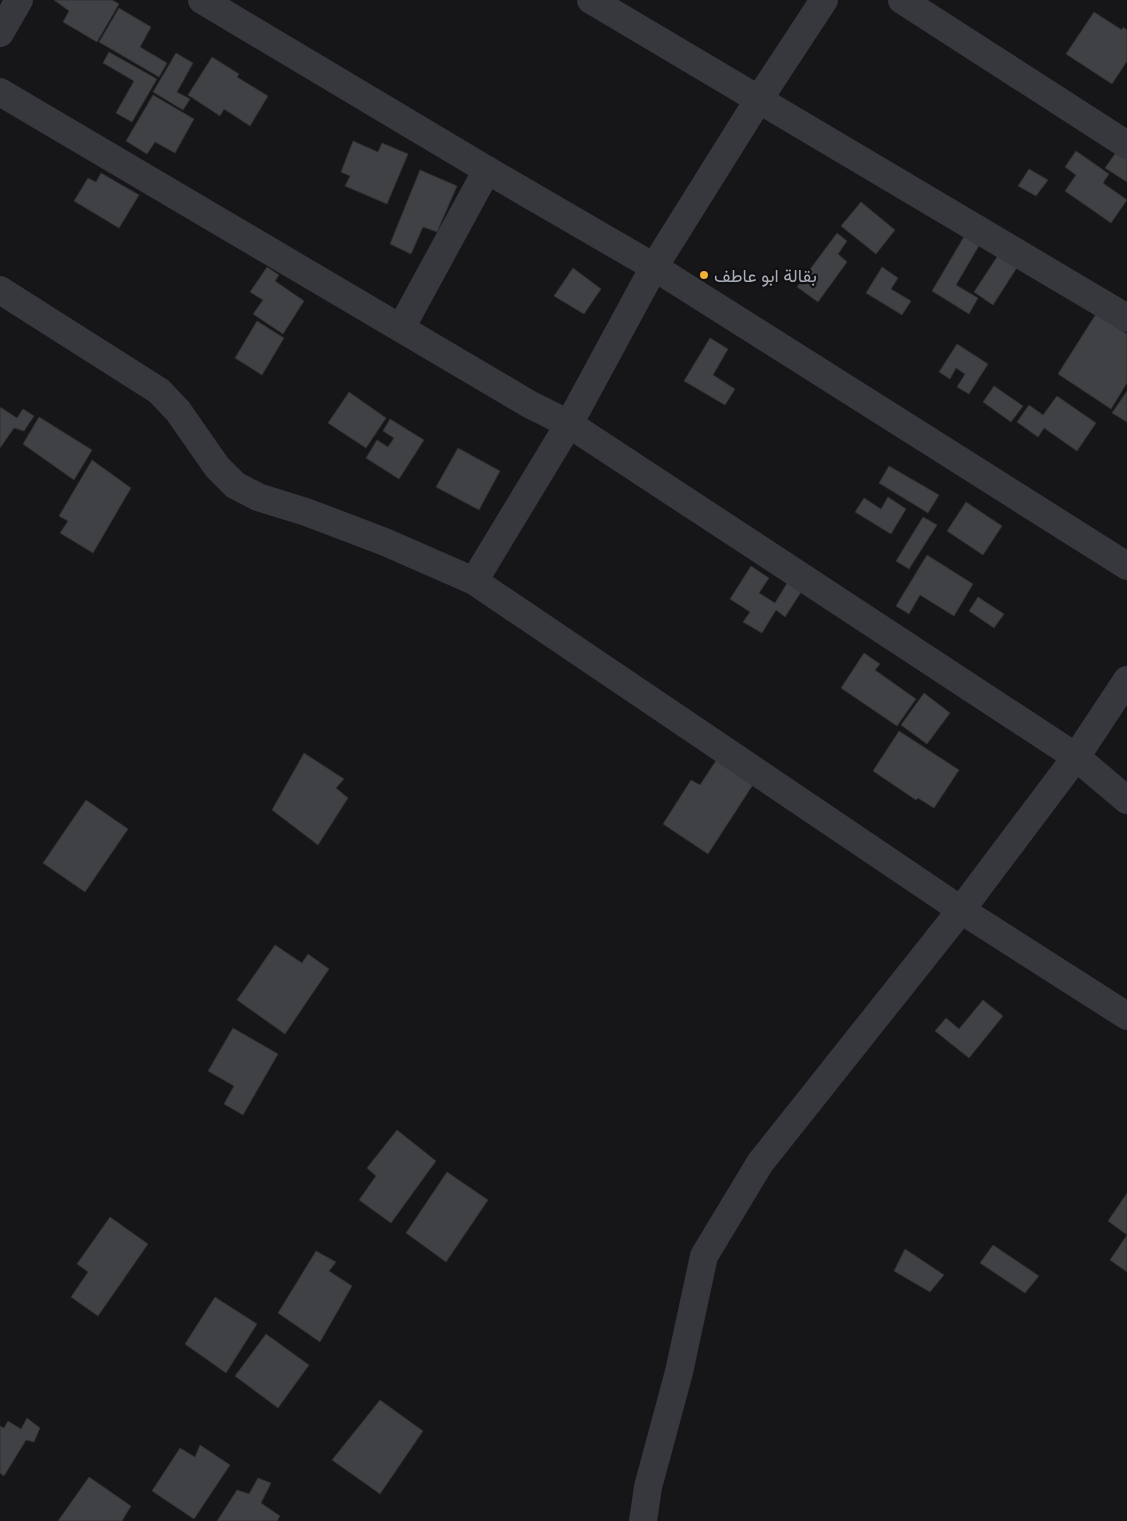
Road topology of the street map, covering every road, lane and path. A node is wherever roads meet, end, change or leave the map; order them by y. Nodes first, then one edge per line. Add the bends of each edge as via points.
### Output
1 (19, 0) edge
2 (202, 0) edge
3 (591, 0) edge
4 (824, 0) edge
5 (902, 0) edge
6 (0, 33) edge
7 (0, 92) edge
8 (759, 100) junction
9 (1127, 146) edge
10 (487, 170) junction
11 (654, 267) junction
12 (0, 290) edge
13 (1127, 318) edge
14 (401, 328) junction
15 (569, 424) junction
16 (1127, 566) edge
17 (474, 581) junction
18 (1127, 680) edge
19 (1076, 758) junction
20 (1127, 800) edge
21 (961, 910) junction
22 (1127, 1016) edge
23 (643, 1521) edge

1 - 6 street
2 - 10 street
3 - 8 street
4 - 8 street
5 - 9 street
7 - 14 street
8 - 11 street
8 - 13 street
10 - 11 street
10 - 14 street
11 - 15 street
11 - 16 street
12 - 17 street via 159,391 178,410 217,467 235,485 258,497 385,542
14 - 15 street
15 - 17 street
15 - 19 street
17 - 21 street
18 - 19 street
19 - 20 street
19 - 21 street
21 - 22 street
21 - 23 street via 760,1163 704,1256 679,1372 648,1487

